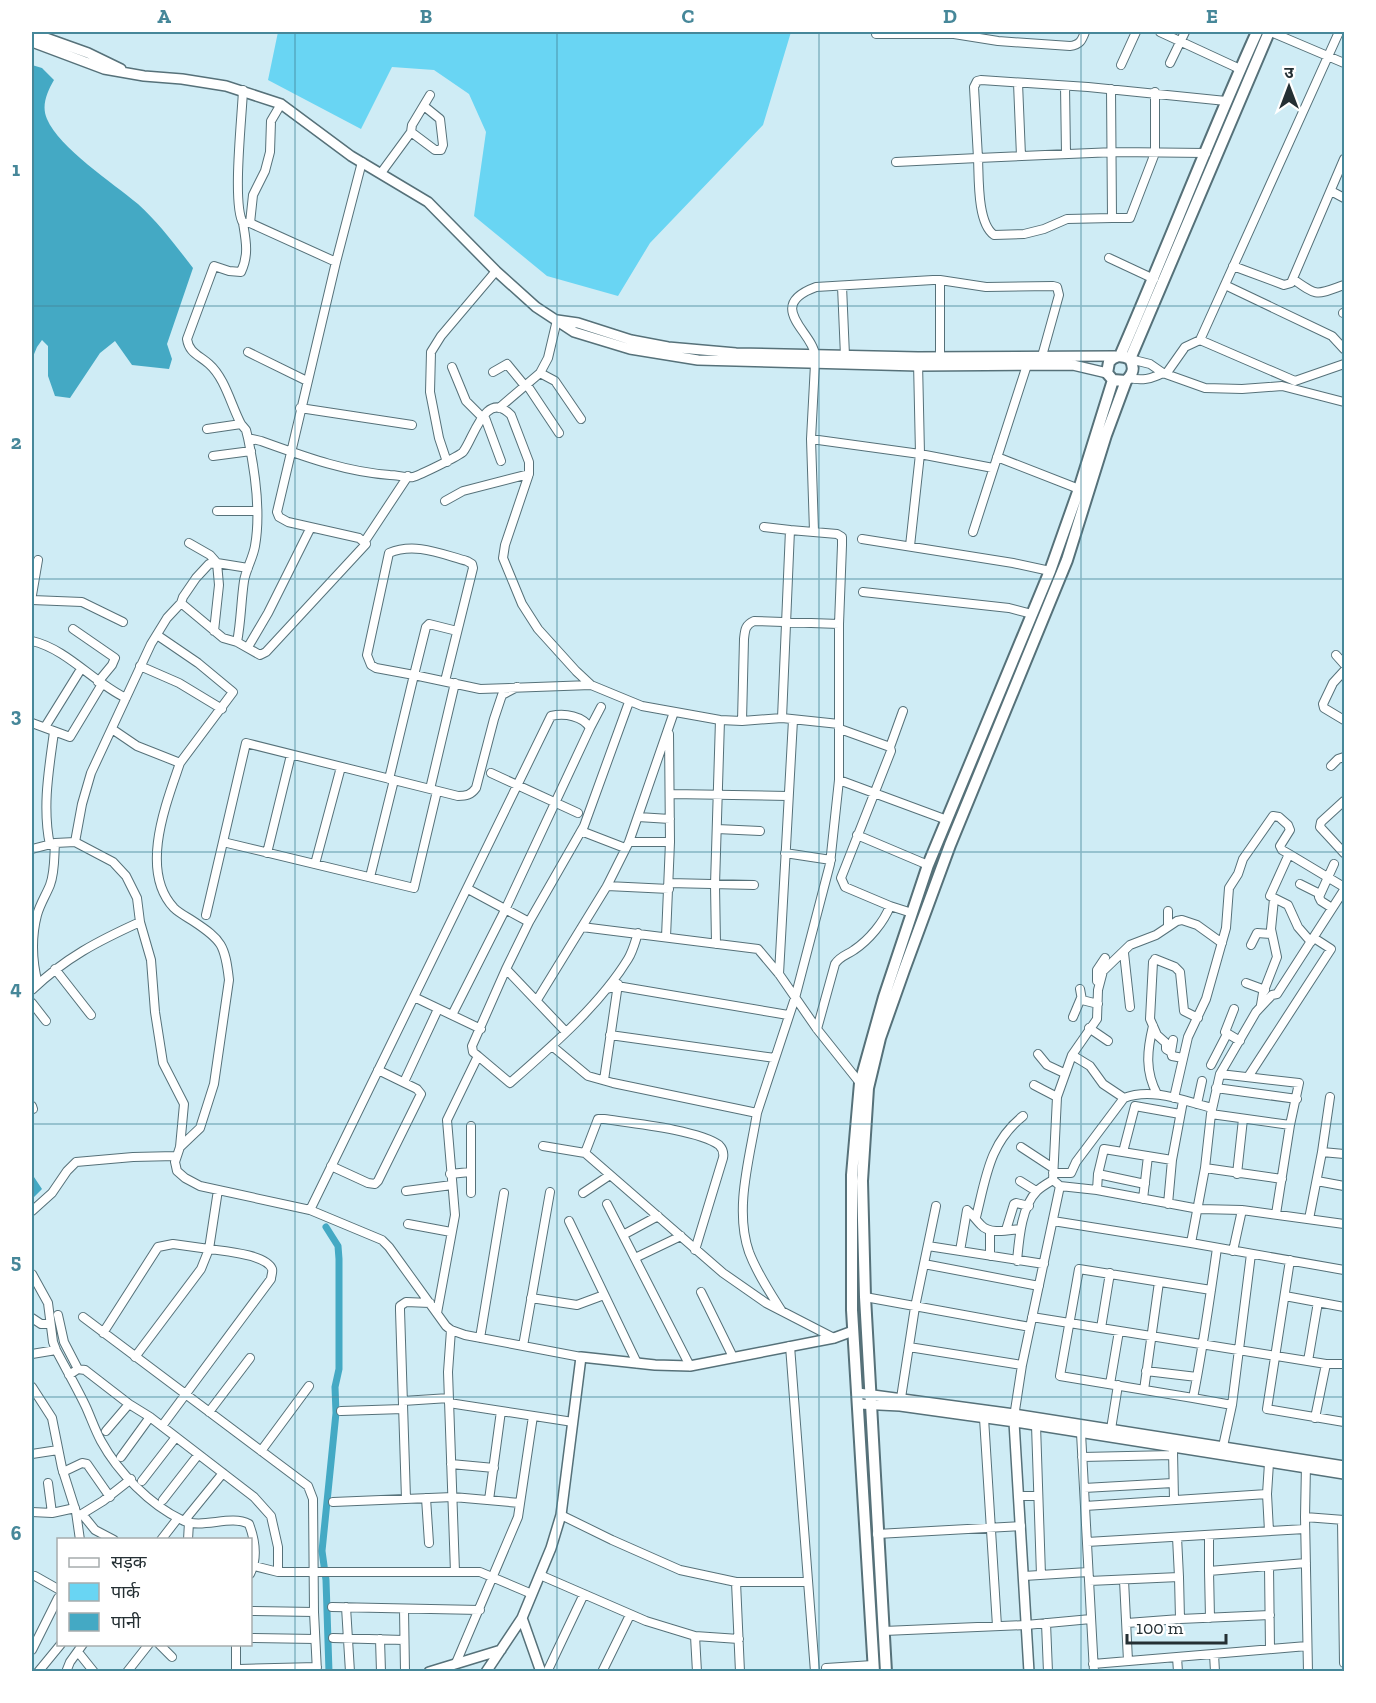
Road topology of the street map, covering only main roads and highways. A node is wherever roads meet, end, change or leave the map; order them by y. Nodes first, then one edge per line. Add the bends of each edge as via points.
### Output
1 (1257, 32) edge
2 (1270, 32) edge
3 (1122, 357) junction
4 (1110, 377) junction
5 (1127, 380) junction
6 (873, 1668) edge
7 (886, 1671) edge

1 - 3 main road
2 - 3 main road
3 - 4 main road via 1109,362
3 - 5 main road via 1133,370
4 - 5 main road
4 - 6 main road via 1079,489 1050,571 928,865 860,1083 852,1175 853,1331
5 - 7 main road via 1067,560 950,845 880,1038 868,1088 862,1181 865,1297

